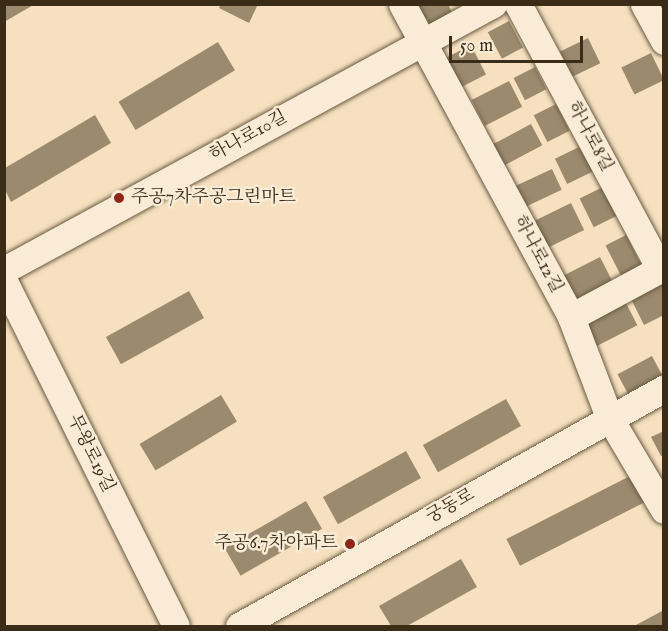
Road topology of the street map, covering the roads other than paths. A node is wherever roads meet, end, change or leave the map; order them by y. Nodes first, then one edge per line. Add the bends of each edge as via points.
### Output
1 (402, 4) edge
2 (493, 4) edge
3 (518, 4) edge
4 (644, 4) edge
5 (663, 41) edge
6 (422, 43) junction
7 (662, 268) edge
8 (4, 270) edge
9 (4, 281) edge
10 (571, 317) junction
11 (663, 388) edge
12 (609, 417) junction
13 (663, 510) edge
14 (176, 627) edge
15 (239, 627) edge

1 - 6 street, 하나로12길
2 - 6 street, 하나로10길
3 - 7 street, 하나로8길
4 - 5 street
6 - 8 street, 하나로10길
6 - 10 street, 하나로12길
7 - 10 street
9 - 14 street, 무왕로19길
10 - 12 street, 하나로12길
11 - 12 street, 궁동로
12 - 13 street, 하나로12길
12 - 15 street, 궁동로

